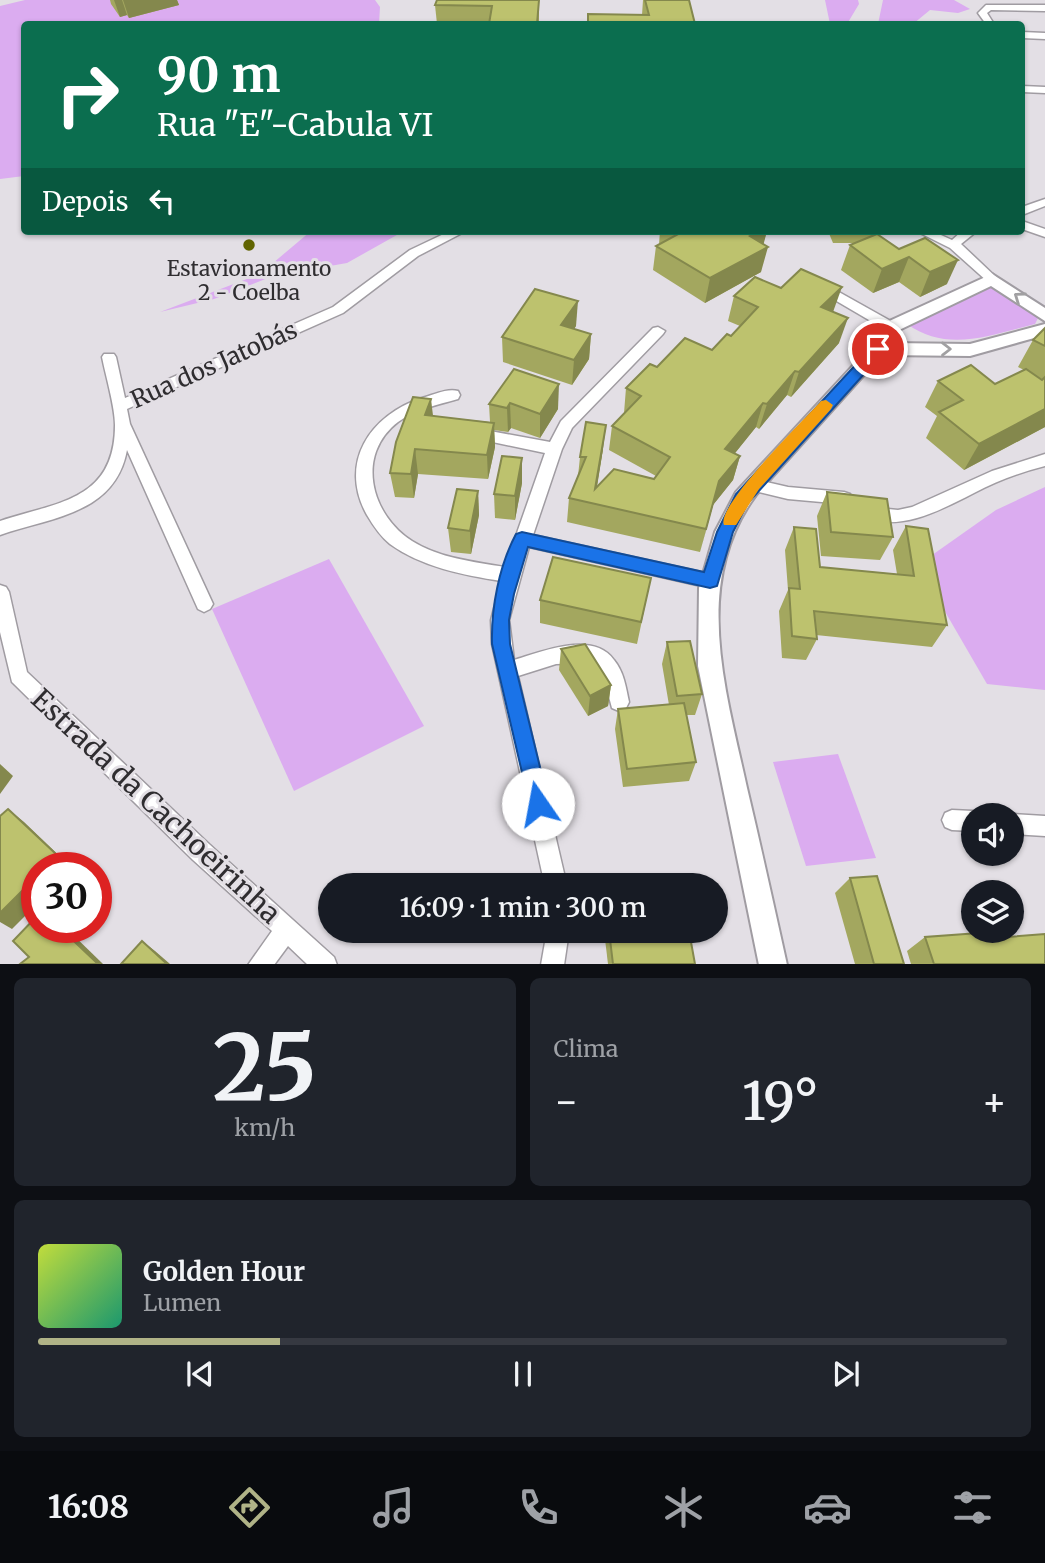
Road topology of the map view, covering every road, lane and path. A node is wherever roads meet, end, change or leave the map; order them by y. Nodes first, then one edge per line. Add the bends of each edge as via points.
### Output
1 (1045, 8) edge
2 (988, 21) edge
3 (1025, 35) edge
4 (1045, 36) edge
5 (1025, 81) edge
6 (1045, 81) edge
7 (1025, 89) edge
8 (1045, 90) edge
9 (1045, 202) edge
10 (1025, 210) edge
11 (1025, 226) edge
12 (1045, 233) edge
13 (452, 235) edge
14 (931, 235) edge
15 (964, 235) edge
16 (954, 245) junction
17 (809, 279) edge
18 (992, 279) junction
19 (1045, 316) edge
20 (891, 327) junction
21 (1045, 329) edge
22 (658, 331) dead end
23 (878, 349) junction
24 (110, 357) dead end
25 (453, 395) dead end
26 (118, 407) junction
27 (123, 424) junction
28 (462, 430) edge
29 (554, 449) junction
30 (1045, 460) edge
31 (753, 485) junction
32 (0, 528) edge
33 (522, 538) junction
34 (510, 575) junction
35 (710, 580) junction
36 (0, 592) edge
37 (204, 604) dead end
38 (506, 671) junction
39 (619, 702) dead end
40 (1024, 825) edge
41 (1045, 826) edge
42 (553, 873) edge
43 (287, 930) junction
44 (556, 943) edge
45 (259, 964) edge
46 (327, 964) edge
47 (552, 964) edge
48 (773, 964) edge

1 - 2 street via 995,6 982,10
3 - 4 street
5 - 6 street
7 - 8 street
9 - 10 street
11 - 12 street
13 - 26 street, Rua dos Jatobás via 414,253 338,310
14 - 16 street
15 - 16 street
16 - 18 street
17 - 20 street
19 -> 18 street
18 - 20 street
20 - 23 street
23 -> 21 street via 970,350
22 - 29 street via 579,408
23 - 31 street
24 - 26 street, Rua dos Jatobás
25 - 34 street via 408,410 379,431 365,467 367,499 380,523 406,547 457,565
26 - 27 street
27 - 32 street via 114,468 103,488
27 - 37 street
28 - 29 street
29 - 33 street
30 - 31 street via 985,480 916,514 898,517 867,513 845,498
31 - 35 street via 729,523
33 - 34 street
33 - 35 street
34 - 38 street via 500,620
35 - 48 street via 709,666
36 - 43 street, Estrada da Cachoeirinha via 19,676
38 - 39 street via 575,652 591,654 604,660
38 - 42 street
40 - 41 street
43 - 45 street
43 - 46 street, Estrada da Cachoeirinha
44 - 47 street

